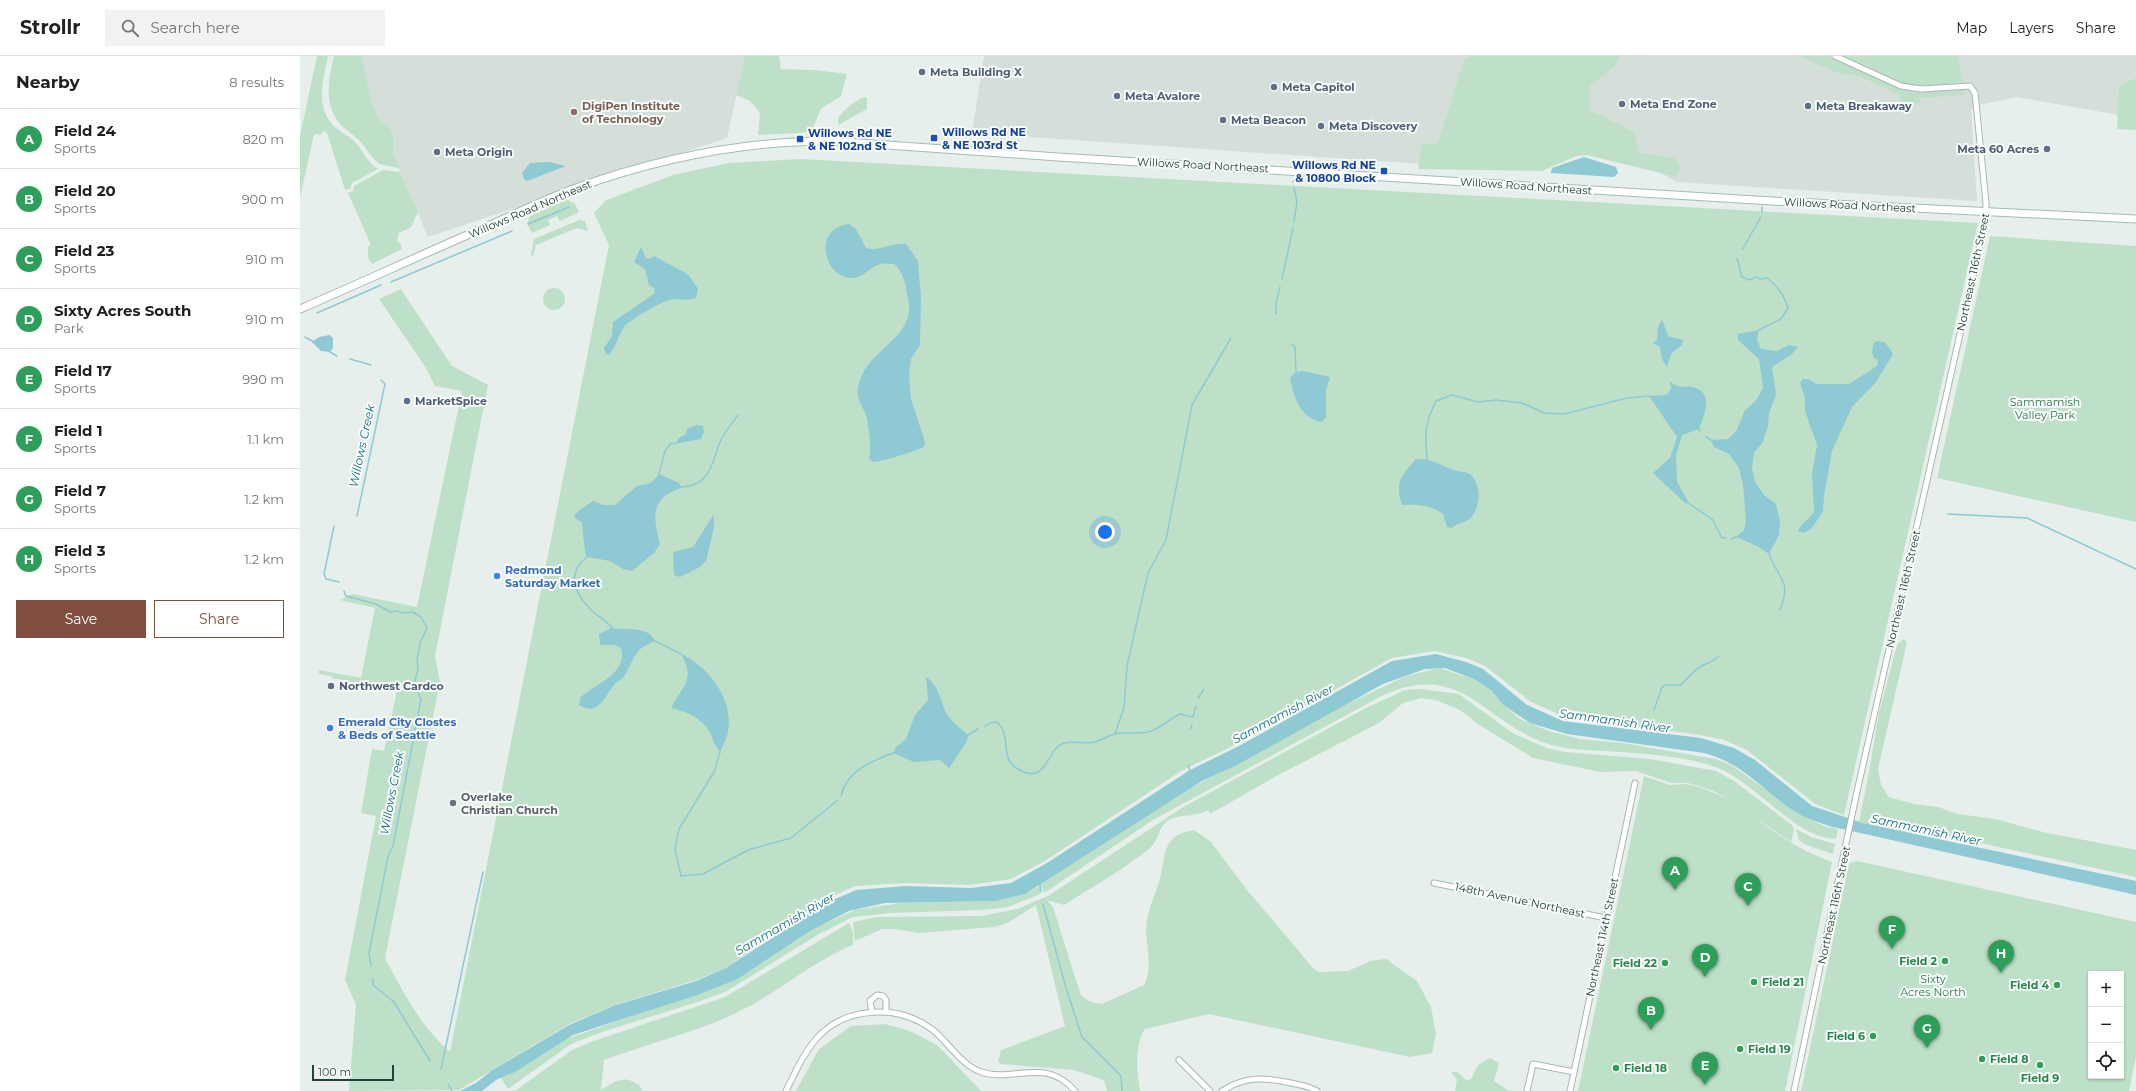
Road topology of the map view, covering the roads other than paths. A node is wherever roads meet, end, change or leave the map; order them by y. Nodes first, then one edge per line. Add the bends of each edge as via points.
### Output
1 (1835, 56) edge
2 (1987, 213) junction
3 (2136, 219) edge
4 (300, 309) edge
5 (1635, 783) dead end
6 (1434, 884) dead end
7 (1606, 918) junction
8 (872, 1012) junction
9 (886, 1012) junction
10 (1180, 1060) dead end
11 (1574, 1072) junction
12 (786, 1091) edge
13 (1075, 1091) edge
14 (1210, 1091) edge
15 (1222, 1091) edge
16 (1317, 1091) edge
17 (1527, 1091) edge
18 (1570, 1091) edge
19 (1794, 1091) edge

1 - 2 street, Northeast 116th Street via 1901,86 1970,86 1975,93
2 - 3 main road, Willows Road Northeast
2 - 4 main road, Willows Road Northeast via 809,141 697,155 634,170 576,188
2 - 19 street, Northeast 116th Street via 1856,796
5 - 7 street, Northeast 114th Street
6 - 7 street, 148th Avenue Northeast
7 - 11 street, Northeast 114th Street
8 - 9 street
8 - 9 street via 870,1001 877,995 883,996 886,1000
8 - 12 street via 835,1024 817,1038 802,1059
9 - 13 street via 926,1025 978,1071 994,1075 1042,1072 1058,1078
10 - 14 street
11 - 17 street via 1532,1064
11 - 18 street, Northeast 114th Street
15 - 16 street via 1253,1078 1270,1078

